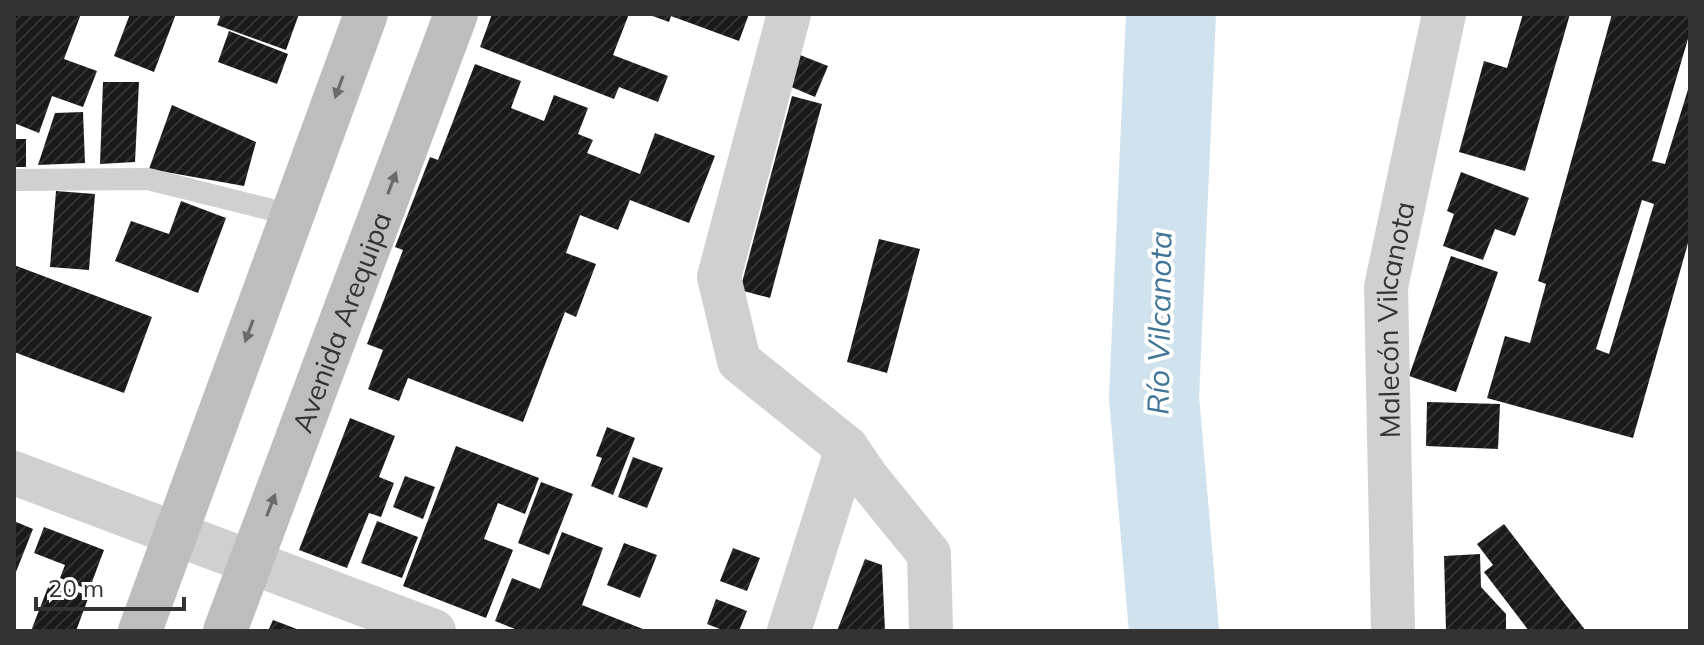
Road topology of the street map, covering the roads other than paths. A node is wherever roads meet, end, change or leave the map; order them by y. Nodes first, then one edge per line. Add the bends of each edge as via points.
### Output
1 (366, 14) edge
2 (456, 14) edge
3 (789, 14) edge
4 (1444, 14) edge
5 (14, 180) edge
6 (292, 215) junction
7 (847, 448) junction
8 (14, 473) edge
9 (175, 533) junction
10 (249, 561) junction
11 (140, 631) edge
12 (225, 631) edge
13 (434, 631) edge
14 (789, 631) edge
15 (931, 631) edge
16 (1393, 631) edge

1 -> 6 street
10 -> 2 street, Avenida Arequipa
3 - 7 street via 719,277 739,361
4 - 16 street, Malecón Vilcanota via 1386,287
5 - 6 lane via 148,179
6 -> 9 street
7 - 14 street
7 - 15 street via 929,554
8 - 9 street
9 - 10 street
9 - 11 street
10 - 12 street, Avenida Arequipa
10 - 13 street

